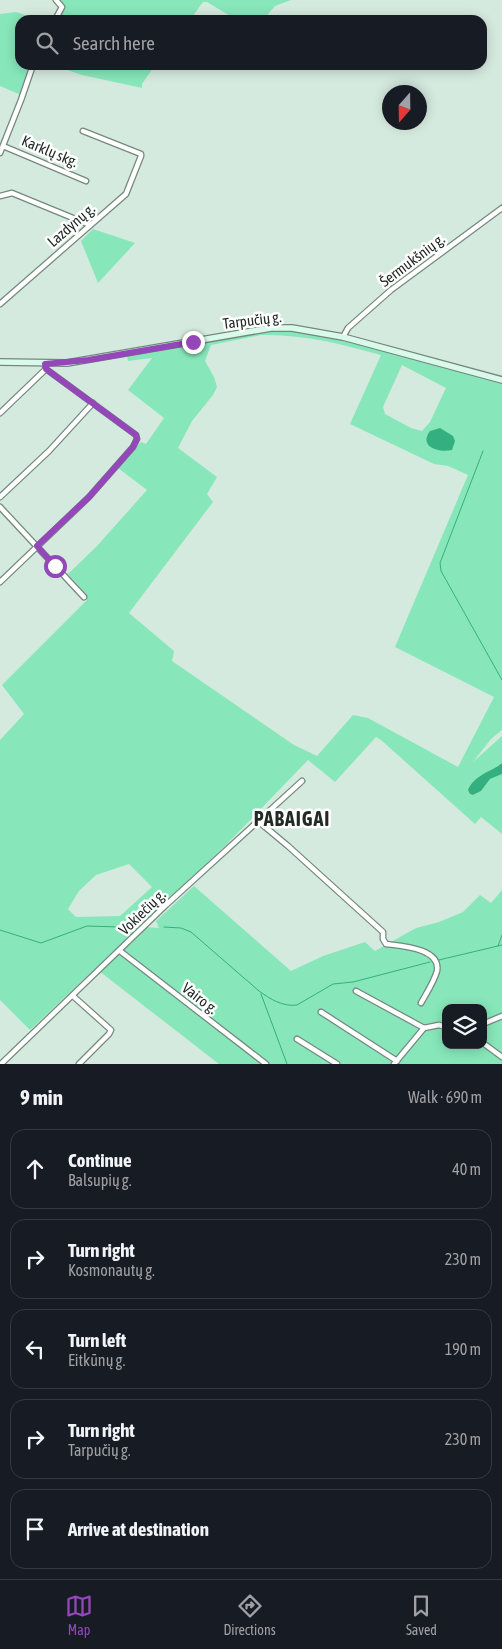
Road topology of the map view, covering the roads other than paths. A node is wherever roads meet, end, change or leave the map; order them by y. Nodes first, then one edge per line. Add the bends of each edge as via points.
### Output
1 (56, 0) edge
2 (58, 15) edge
3 (31, 70) edge
4 (83, 131) dead end
5 (3, 146) junction
6 (0, 153) edge
7 (86, 181) dead end
8 (0, 196) edge
9 (502, 208) edge
10 (90, 225) junction
11 (0, 304) edge
12 (343, 337) junction
13 (0, 362) edge
14 (45, 367) junction
15 (502, 380) edge
16 (93, 403) junction
17 (0, 413) edge
18 (0, 497) edge
19 (0, 507) edge
20 (37, 546) junction
21 (0, 582) edge
22 (84, 598) dead end
23 (302, 781) dead end
24 (258, 821) junction
25 (120, 951) junction
26 (356, 991) dead end
27 (73, 996) junction
28 (421, 1003) dead end
29 (321, 1012) dead end
30 (502, 1016) edge
31 (487, 1022) edge
32 (442, 1026) edge
33 (424, 1028) junction
34 (297, 1039) dead end
35 (487, 1046) edge
36 (502, 1057) edge
37 (395, 1063) edge
38 (1, 1064) edge
39 (79, 1064) edge
40 (266, 1064) edge
41 (337, 1064) edge

1 - 2 street via 62,7
3 - 5 street
4 - 10 street, Lazdynų g. via 141,154 126,194
5 - 6 street
5 - 7 street, Karklų skg.
8 - 10 street via 12,193
9 - 12 street, Šermukšnių g. via 391,290 348,328
10 - 11 street, Lazdynų g.
12 - 14 main road, Tarpučių g. via 292,328 271,328
12 - 15 main road, Tarpučių g.
13 - 14 main road, Tarpučių g.
14 - 16 street
14 - 17 street
16 - 18 street
16 - 20 street via 137,439 89,497
19 - 20 street
20 - 21 street
20 - 22 street
23 - 24 street, Vokiečių g.
24 - 25 street, Vokiečių g.
24 - 28 street via 383,932 386,944 427,952 434,958 437,971
25 - 27 street, Vokiečių g.
25 - 40 street, Vairo g.
26 - 33 street
27 - 38 street, Vokiečių g.
27 - 39 street via 111,1030
29 - 37 street
30 - 31 street
32 - 33 street
33 - 37 street
34 - 41 street
35 - 36 street

